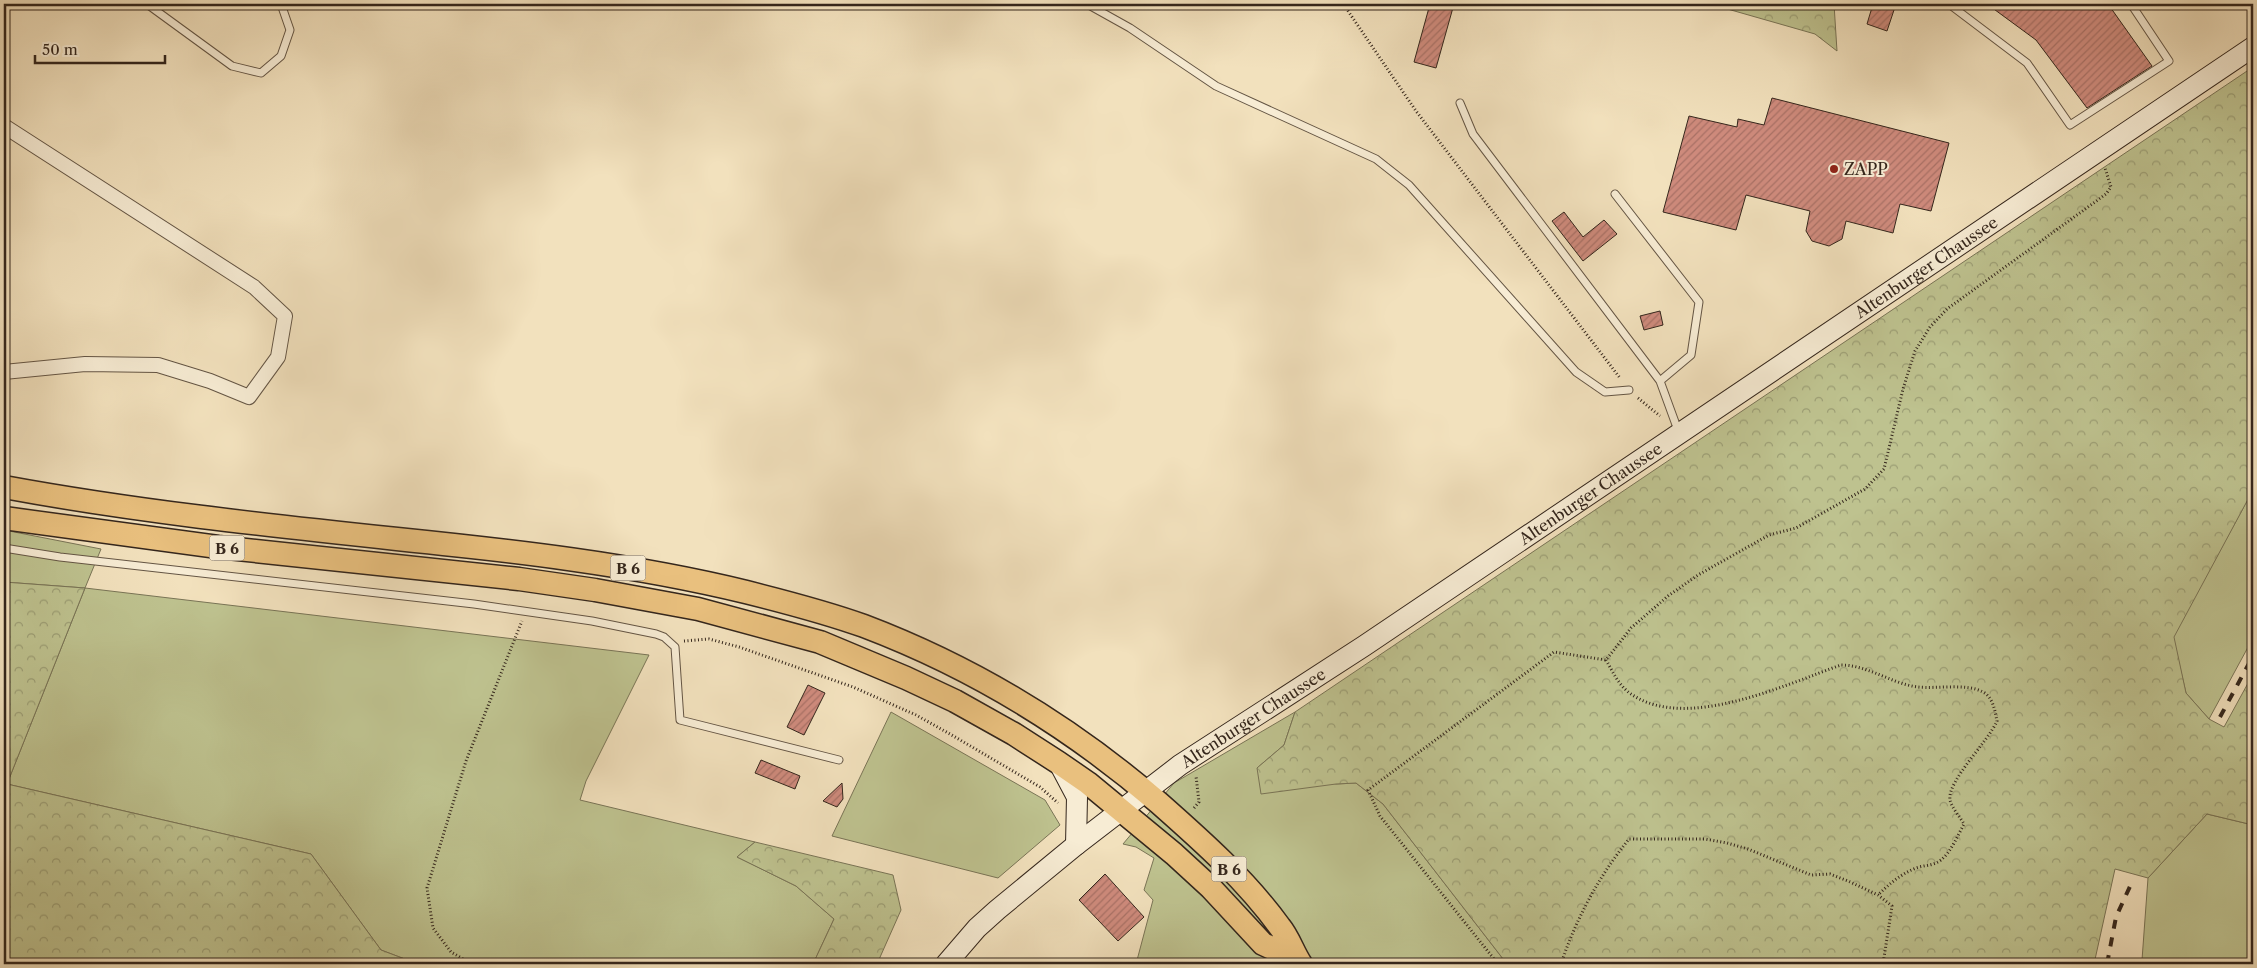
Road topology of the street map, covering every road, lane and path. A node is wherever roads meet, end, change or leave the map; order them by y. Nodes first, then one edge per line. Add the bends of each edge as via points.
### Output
1 (281, 4) edge
2 (1088, 4) edge
3 (1336, 4) edge
4 (1949, 4) edge
5 (2131, 4) edge
6 (152, 5) edge
7 (2253, 47) edge
8 (1460, 103) dead end
9 (4, 126) edge
10 (2098, 152) junction
11 (1615, 194) dead end
12 (4, 372) edge
13 (1660, 382) junction
14 (1629, 390) junction
15 (1679, 433) junction
16 (4, 487) edge
17 (4, 518) edge
18 (4, 548) edge
19 (526, 612) junction
20 (675, 647) junction
21 (1606, 660) junction
22 (839, 760) dead end
23 (1059, 763) junction
24 (1145, 791) junction
25 (1078, 806) junction
26 (1121, 810) junction
27 (1076, 845) junction
28 (1878, 895) junction
29 (1297, 963) edge
30 (472, 964) edge
31 (946, 964) edge
32 (1498, 964) edge
33 (1561, 964) edge
34 (1883, 964) edge

1 - 6 lane via 290,30 281,56 261,73 232,66
2 - 14 lane via 1216,86 1376,159 1409,185 1576,372 1605,392
3 - 14 path via 1346,8 1416,111
4 - 5 lane via 2027,63 2070,125 2169,61
7 - 10 main road, Altenburger Chaussee
8 - 13 lane via 1473,134
9 - 12 street via 254,287 285,316 278,357 249,397 158,365 85,364
10 - 15 main road, Altenburger Chaussee
10 - 21 path via 2110,178 2111,187 2106,194 1947,309 1930,327 1915,351 1884,469 1865,489 1796,528 1769,535 1698,575 1631,628
11 - 13 lane via 1699,302 1691,355
13 - 15 lane
14 - 15 path
15 - 24 main road, Altenburger Chaussee via 1364,646 1194,755
16 - 24 main road, B 6 via 197,517 550,556 645,571 790,603 864,626 988,684 1078,739
17 - 23 main road, B 6 via 218,547 546,583 698,609 820,642 885,668 955,701
18 - 19 lane
19 - 20 lane via 656,634
19 - 30 path via 466,761 427,888 433,928 451,952
20 - 22 lane via 680,720
20 - 25 path via 684,641 709,639 853,687 950,734 1040,787 1059,804
21 - 28 path via 1631,694 1663,707 1682,710 1724,705 1847,665 1916,687 1982,691 1991,699 1998,721 1951,790 1950,801 1964,824 1960,832 1943,858 1903,874
21 - 32 path via 1554,652 1368,790 1380,816
23 - 25 main road, B 6 via 1078,797
23 - 26 main road, B 6
24 - 26 main road, Altenburger Chaussee
24 - 29 main road, B 6 via 1234,873 1282,929
25 - 27 main road, B 6
26 - 27 main road, Altenburger Chaussee
26 - 29 main road, B 6 via 1193,871 1263,944
27 - 31 main road, Altenburger Chaussee via 978,928
28 - 33 path via 1830,874 1811,875 1727,843 1705,839 1629,839 1614,856 1593,892
28 - 34 path via 1892,906

